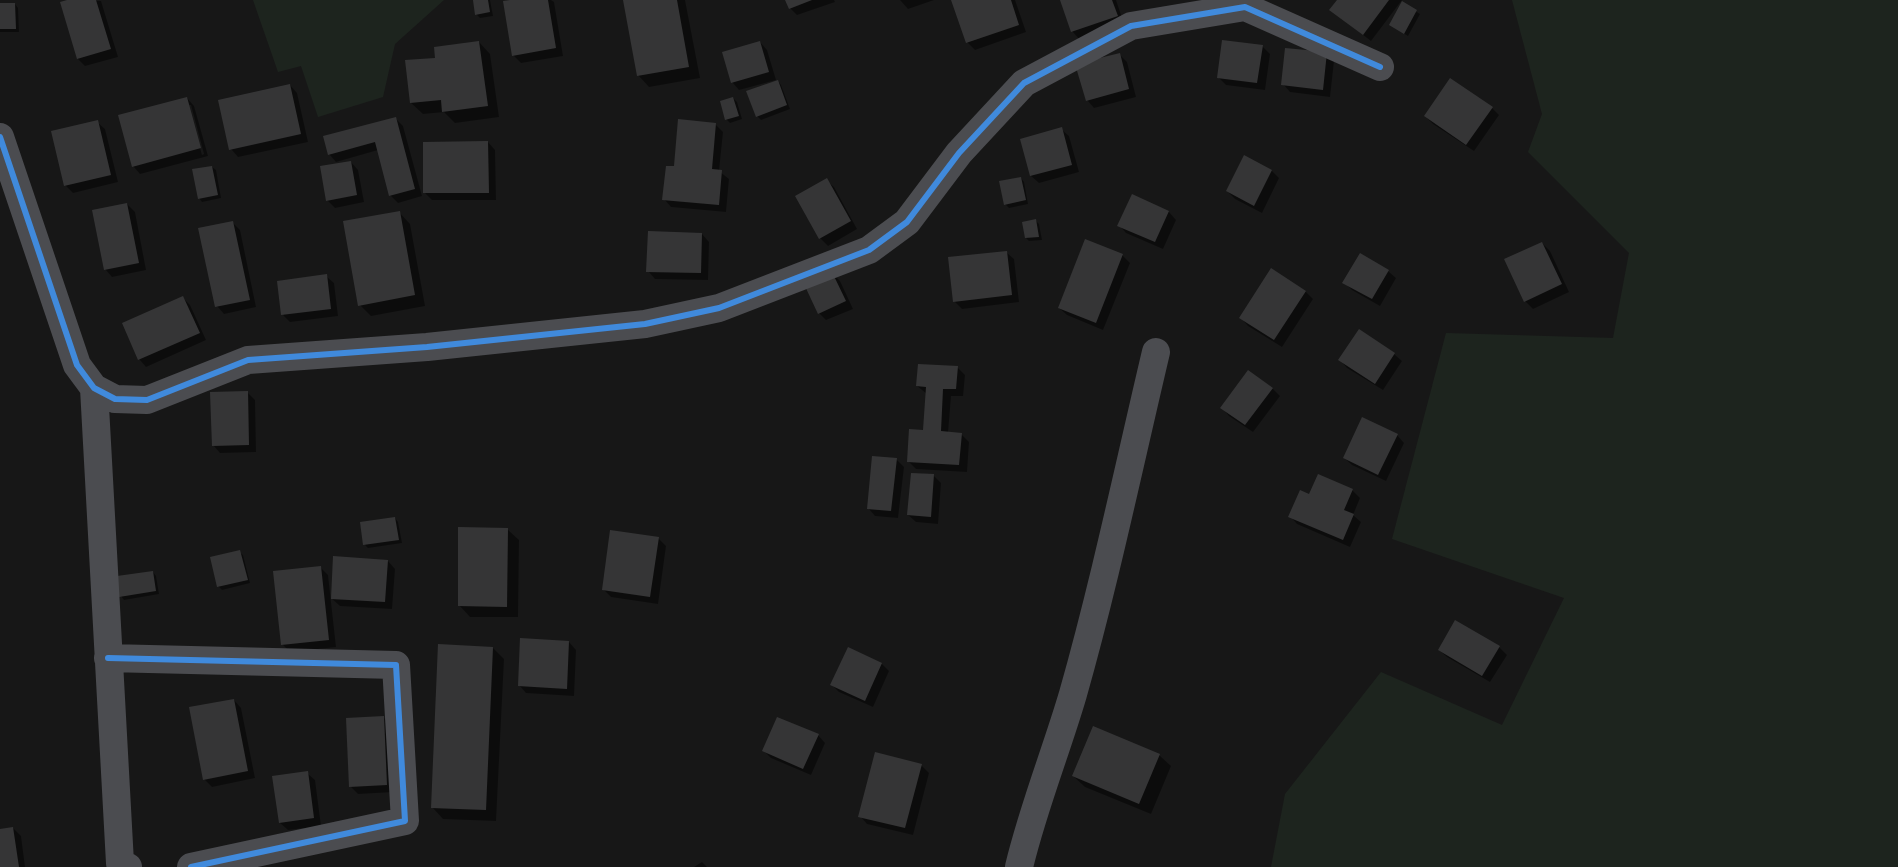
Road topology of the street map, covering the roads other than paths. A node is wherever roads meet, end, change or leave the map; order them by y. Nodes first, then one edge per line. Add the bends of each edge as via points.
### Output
1 (1380, 67) dead end
2 (0, 137) edge
3 (1156, 352) dead end
4 (94, 388) junction
5 (108, 658) junction
6 (128, 867) edge
7 (191, 867) edge
8 (1019, 867) edge

1 - 4 street via 1245,7 1131,26 1024,83 959,153 907,222 869,250 720,308 645,324 427,347 248,360 147,400 115,399
2 - 4 street via 77,365
3 - 8 street via 1073,694
4 - 5 street
5 - 6 street via 120,863
5 - 7 street via 396,664 405,821

